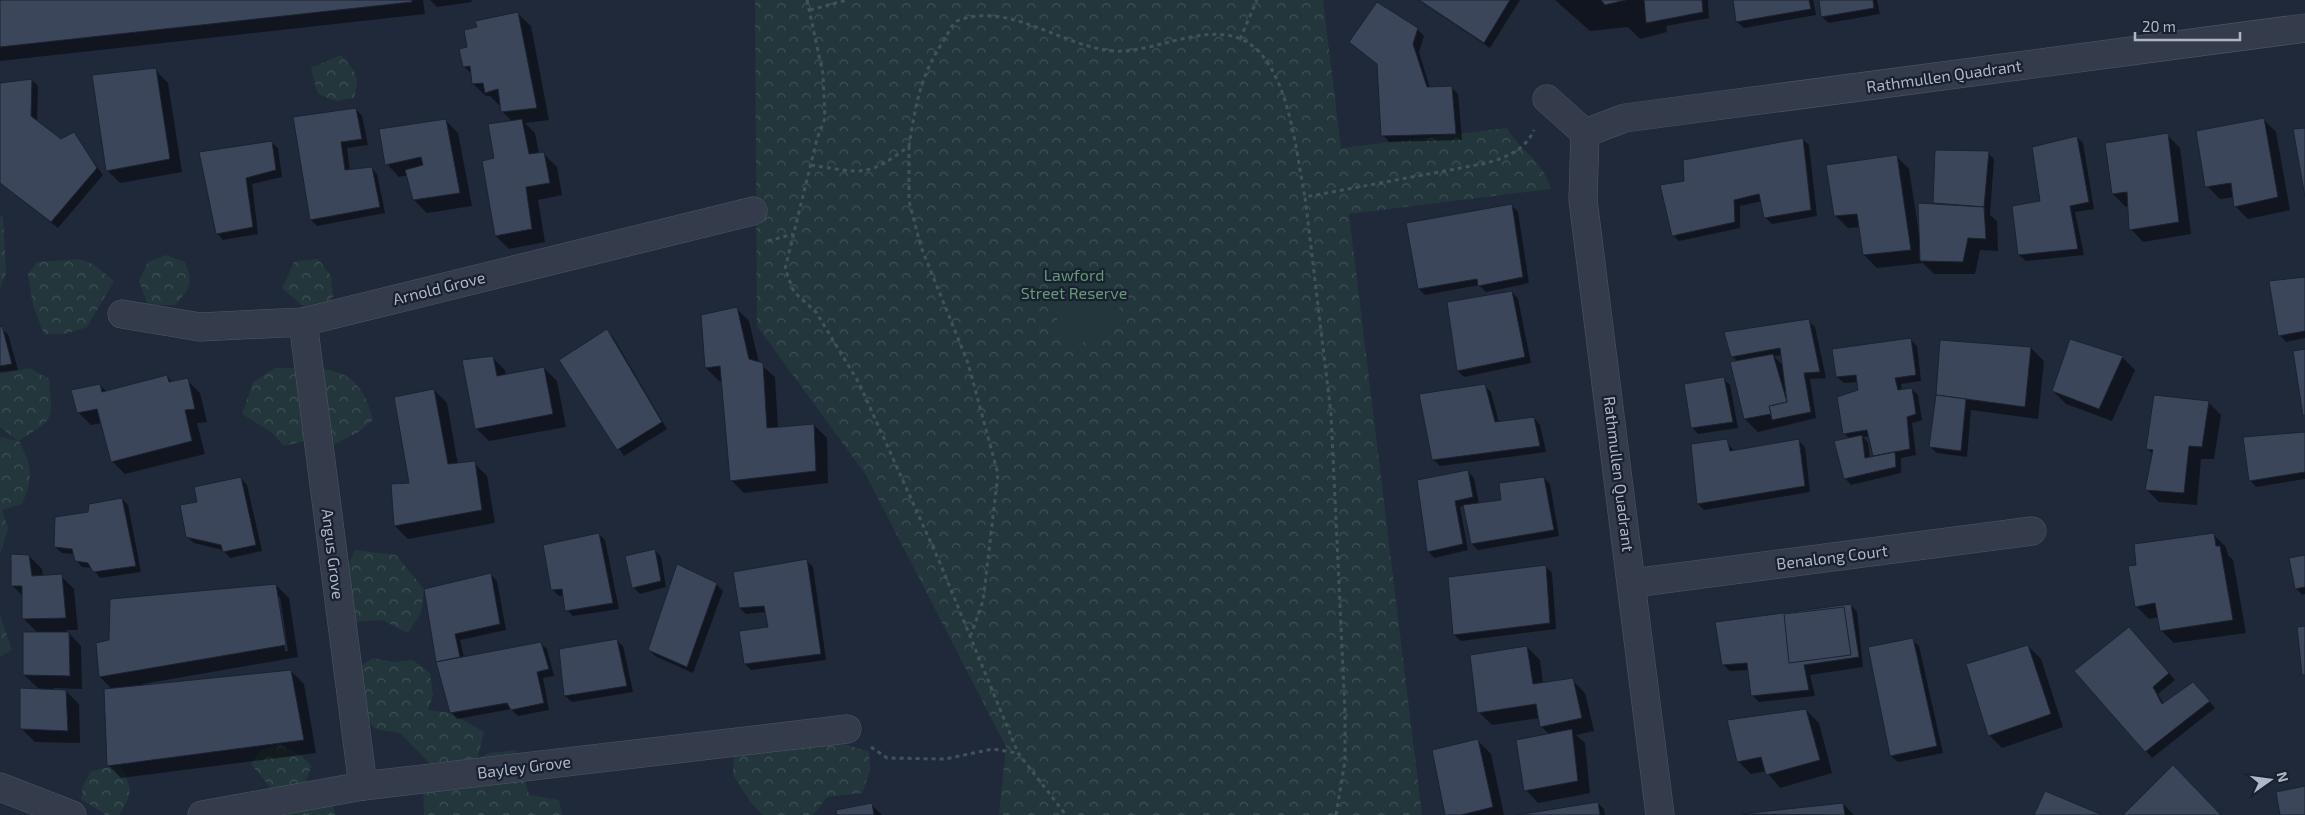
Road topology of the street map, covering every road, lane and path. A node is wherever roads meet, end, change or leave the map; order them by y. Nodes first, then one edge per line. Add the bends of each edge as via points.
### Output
1 (807, 0) edge
2 (848, 0) edge
3 (1257, 0) edge
4 (810, 10) junction
5 (2305, 28) edge
6 (1240, 39) junction
7 (1547, 99) joint
8 (1585, 133) junction
9 (909, 146) junction
10 (811, 165) junction
11 (1305, 197) junction
12 (753, 210) dead end
13 (122, 314) dead end
14 (303, 322) junction
15 (2032, 531) dead end
16 (1633, 583) junction
17 (971, 636) junction
18 (847, 729) joint
19 (1018, 753) junction
20 (363, 786) junction
21 (0, 787) edge
22 (72, 815) edge
23 (202, 815) edge
24 (1066, 815) edge
25 (1336, 815) edge
26 (1660, 815) edge

1 - 4 path
2 - 4 path
3 - 6 path
4 - 10 path via 822,74 825,118
5 - 8 street, Rathmullen Quadrant via 1624,118
6 - 9 path via 1217,33 1134,51 1113,51 1092,48 1008,14 976,12 955,22 928,64 916,104
6 - 11 path via 1260,53 1285,101
7 - 8 street
7 - 11 path via 1531,138 1508,157
8 - 16 street, Rathmullen Quadrant via 1583,200
9 - 10 path via 883,166 868,171
9 - 17 path via 909,201 921,247 968,363 998,474 983,601
10 - 17 path via 785,269 794,292 816,312 859,383
11 - 25 path via 1331,414 1345,712 1345,761
12 - 14 street, Arnold Grove
13 - 14 street, Arnold Grove via 200,326
14 - 20 street, Angus Grove
15 - 16 street, Benalong Court
16 - 26 street, Rathmullen Quadrant
17 - 19 path
18 - 19 path via 887,758 945,760 993,749
18 - 20 street, Bayley Grove
19 - 24 path
20 - 23 street, Bayley Grove
21 - 22 street

